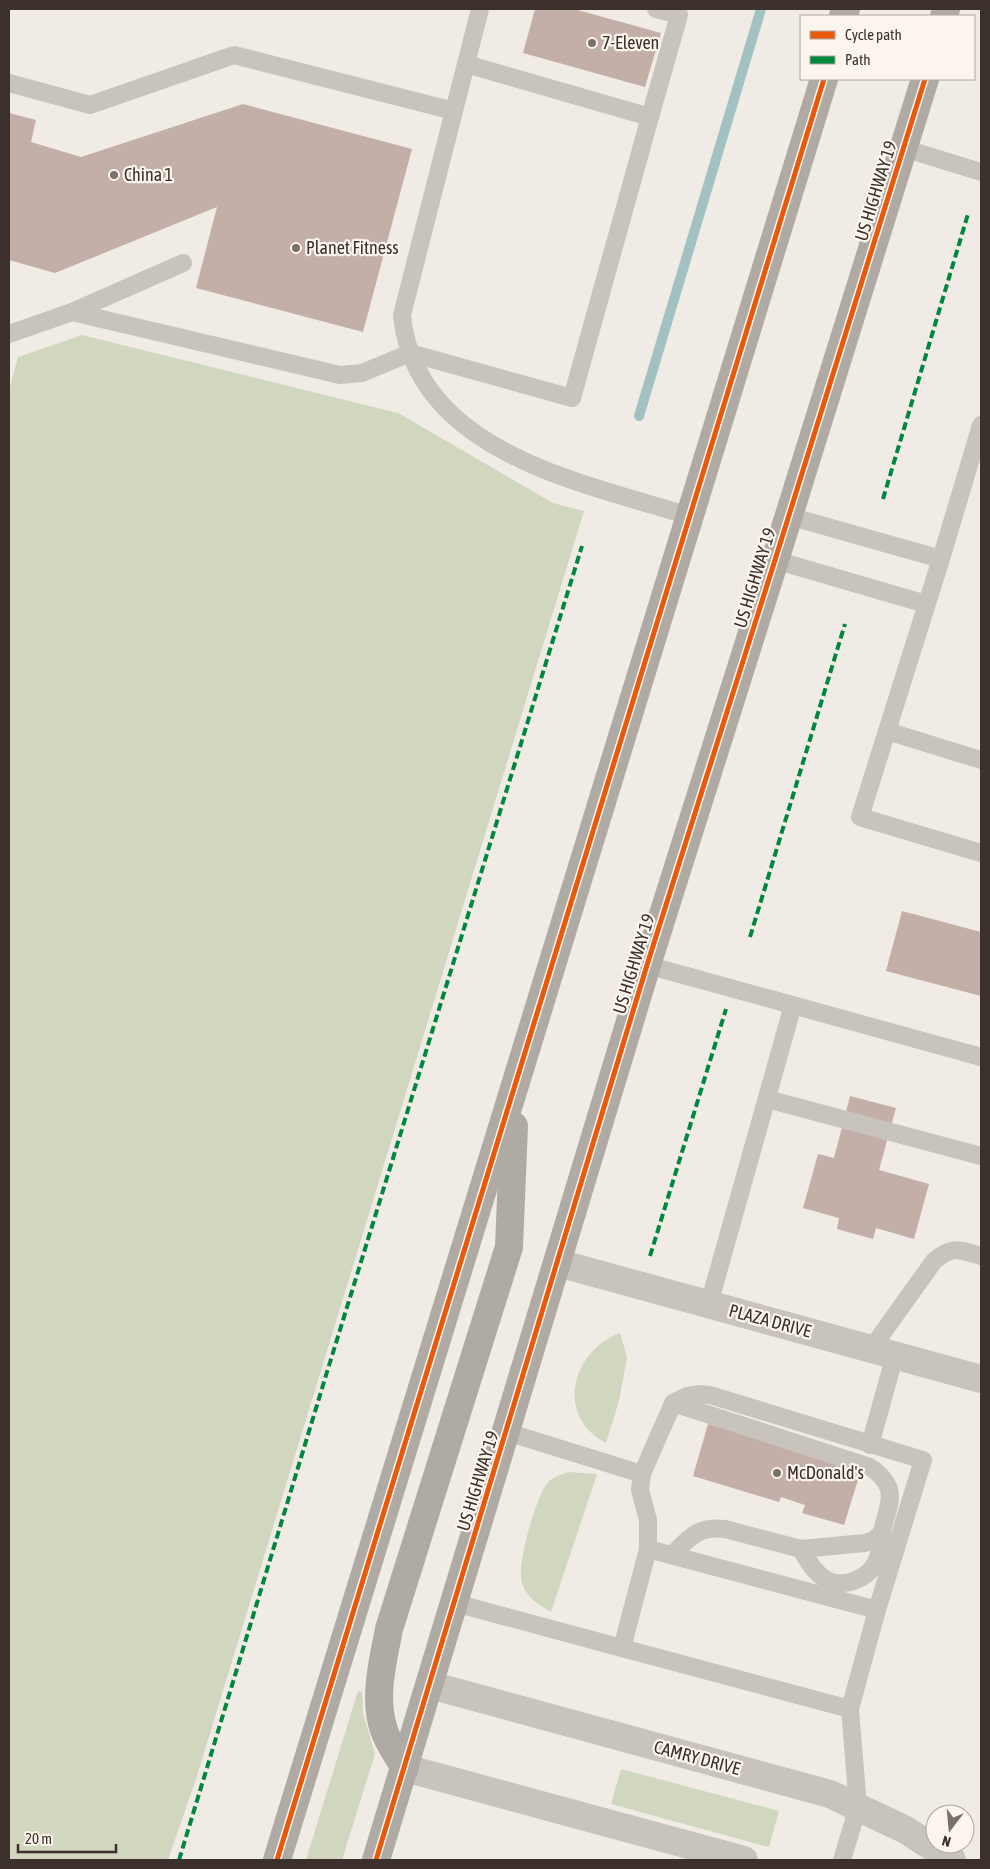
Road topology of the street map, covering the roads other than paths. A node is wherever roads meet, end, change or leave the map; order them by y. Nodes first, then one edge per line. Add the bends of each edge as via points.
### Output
1 (480, 9) edge
2 (656, 9) edge
3 (466, 64) junction
4 (824, 80) edge
5 (924, 80) edge
6 (9, 83) edge
7 (454, 112) junction
8 (650, 117) junction
9 (903, 148) junction
10 (981, 172) edge
11 (183, 263) dead end
12 (72, 312) junction
13 (9, 334) edge
14 (410, 353) junction
15 (981, 427) edge
16 (690, 516) junction
17 (789, 516) junction
18 (941, 559) junction
19 (775, 560) junction
20 (926, 604) junction
21 (887, 731) junction
22 (981, 760) edge
23 (981, 853) edge
24 (647, 965) junction
25 (793, 1005) junction
26 (981, 1056) edge
27 (515, 1089) junction
28 (767, 1099) junction
29 (981, 1156) edge
30 (981, 1256) edge
31 (558, 1263) junction
32 (709, 1304) junction
33 (883, 1352) junction
34 (981, 1379) edge
35 (673, 1404) junction
36 (507, 1432) junction
37 (870, 1445) junction
38 (642, 1474) junction
39 (882, 1533) junction
40 (648, 1549) junction
41 (801, 1549) junction
42 (672, 1555) junction
43 (455, 1603) junction
44 (877, 1610) junction
45 (622, 1648) junction
46 (430, 1685) junction
47 (850, 1709) junction
48 (405, 1768) junction
49 (858, 1808) junction
50 (277, 1860) edge
51 (376, 1860) edge
52 (744, 1860) edge
53 (842, 1860) edge
54 (952, 1860) edge

1 - 3 lane
2 - 8 lane via 679,15
3 - 7 lane
3 - 8 lane
4 - 16 highway
5 - 9 highway, US HIGHWAY 19
6 - 7 lane via 90,105 234,55
7 - 14 lane via 402,315
8 - 14 lane via 572,398
9 - 10 lane
9 - 17 highway, US HIGHWAY 19
11 - 12 lane
12 - 13 lane
12 - 14 lane via 340,375 362,373
14 - 16 lane via 427,386 447,411 492,446 544,471
15 - 18 lane
16 - 27 highway
17 - 18 lane
17 - 19 highway, US HIGHWAY 19
18 - 20 lane
19 - 20 lane
19 - 24 highway, US HIGHWAY 19
20 - 21 lane
21 - 22 lane
21 - 23 lane via 860,817
24 - 25 lane
24 - 31 highway, US HIGHWAY 19
25 - 26 lane
25 - 28 lane
27 - 48 highway via 510,1246 389,1629 381,1673 379,1701 384,1730
27 - 50 highway
28 - 29 lane
28 - 32 lane
30 - 33 lane via 958,1250 944,1252 934,1260
31 - 32 street, PLAZA DRIVE
31 - 36 highway, US HIGHWAY 19
32 - 33 street, PLAZA DRIVE
33 - 34 street, PLAZA DRIVE
33 - 37 lane
35 - 37 lane via 687,1396 710,1395
35 - 38 lane
35 - 39 lane via 870,1467 884,1480 891,1499
36 - 38 lane
36 - 43 highway, US HIGHWAY 19
37 - 44 lane via 923,1460
38 - 40 lane via 640,1490 648,1520
39 - 41 lane via 865,1543
39 - 41 lane via 878,1558 872,1569 852,1582 826,1580
40 - 42 lane
40 - 45 lane
41 - 42 lane via 716,1528 694,1533
42 - 44 lane
43 - 45 lane
43 - 46 highway, US HIGHWAY 19
44 - 47 lane
45 - 47 lane
46 - 48 highway, US HIGHWAY 19
46 - 49 street, CAMRY DRIVE via 830,1794
47 - 49 lane
48 - 51 highway, US HIGHWAY 19
48 - 52 street
49 - 53 lane
49 - 54 street, CAMRY DRIVE via 906,1830

